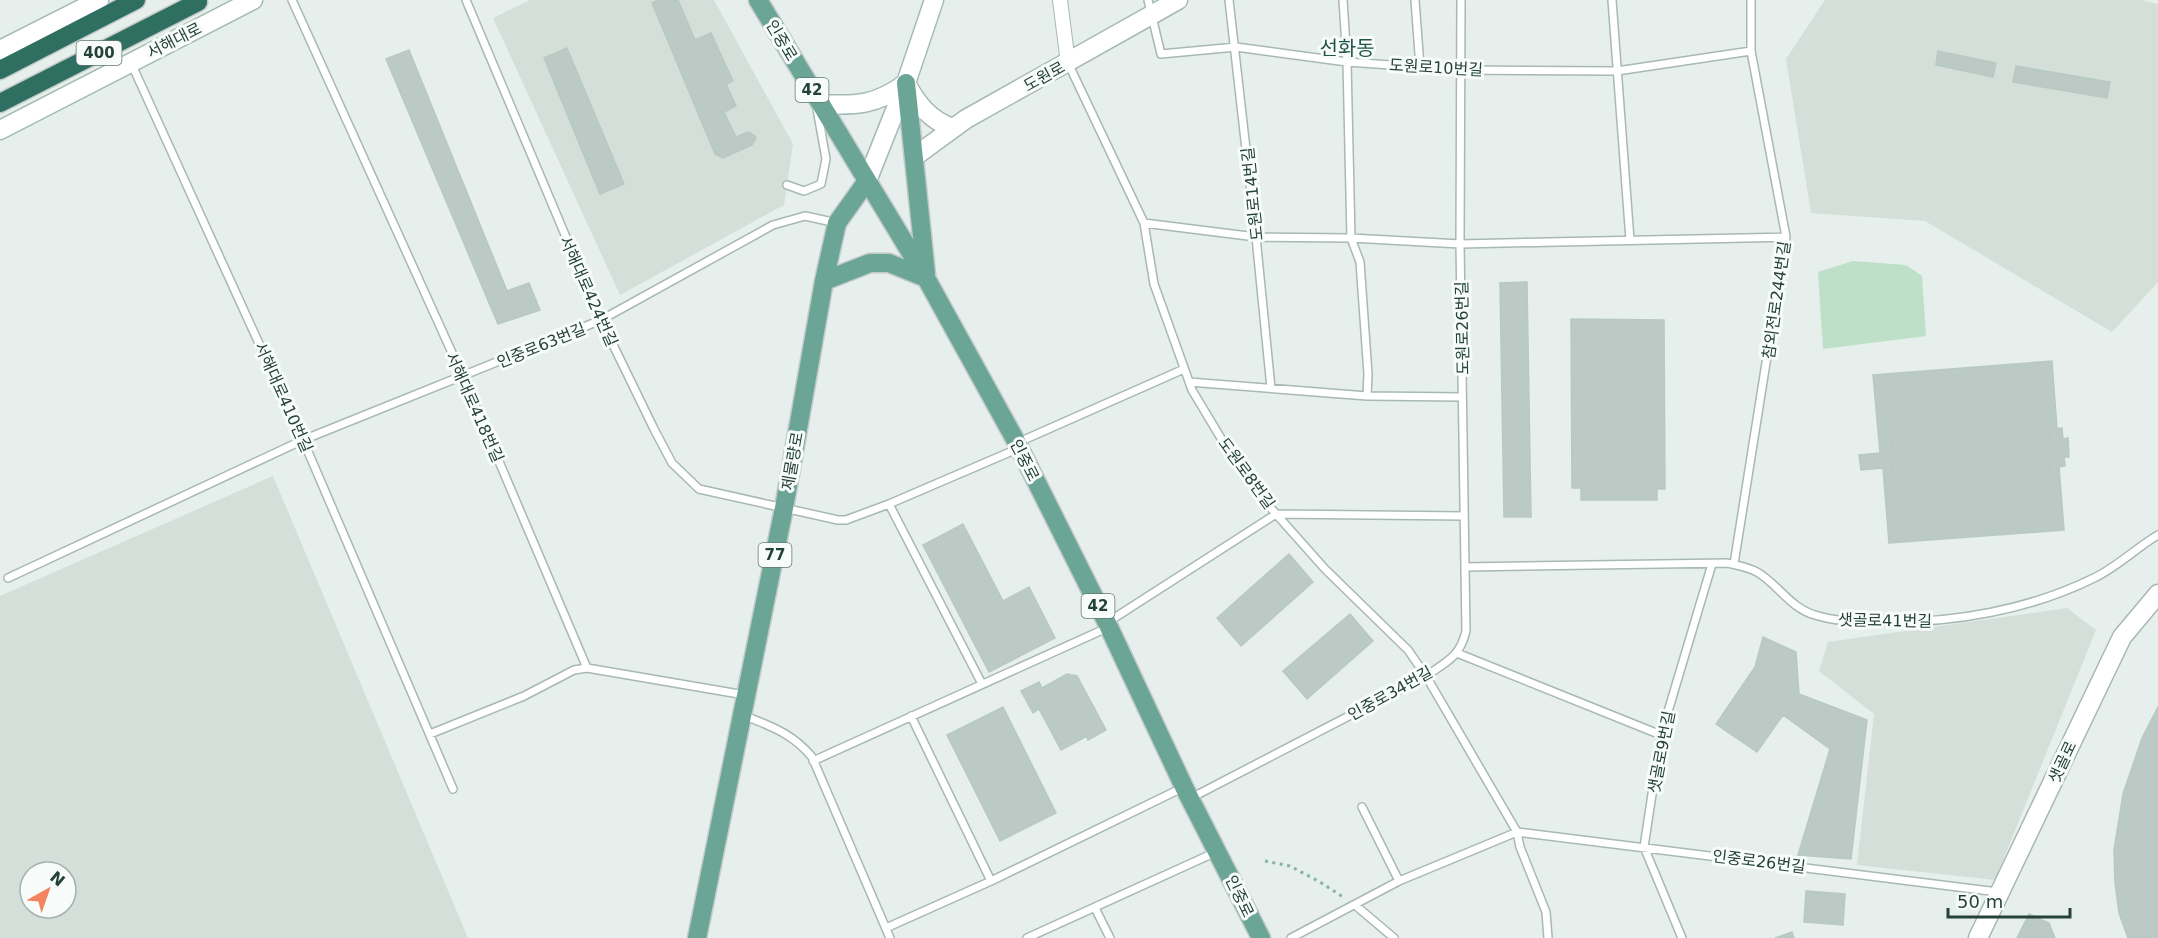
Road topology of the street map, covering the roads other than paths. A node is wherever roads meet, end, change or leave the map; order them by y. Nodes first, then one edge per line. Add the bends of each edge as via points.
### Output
1 (99, 0) edge
2 (136, 0) edge
3 (252, 0) edge
4 (292, 0) edge
5 (466, 0) edge
6 (758, 0) edge
7 (934, 0) edge
8 (1060, 0) edge
9 (1178, 0) edge
10 (1230, 0) edge
11 (1343, 0) edge
12 (1415, 0) edge
13 (1461, 0) edge
14 (1612, 0) edge
15 (1751, 0) edge
16 (198, 2) dead end
17 (1149, 8) edge
18 (1236, 46) junction
19 (0, 50) edge
20 (1751, 51) junction
21 (1347, 62) junction
22 (131, 63) junction
23 (1068, 63) junction
24 (1420, 67) junction
25 (0, 70) edge
26 (1462, 70) junction
27 (1617, 71) junction
28 (906, 83) junction
29 (817, 98) junction
30 (0, 103) edge
31 (952, 128) junction
32 (0, 130) edge
33 (914, 157) junction
34 (867, 181) junction
35 (787, 185) dead end
36 (837, 223) junction
37 (1144, 223) junction
38 (1256, 237) junction
39 (1786, 237) junction
40 (1351, 238) junction
41 (1630, 240) junction
42 (1460, 244) junction
43 (926, 278) junction
44 (824, 281) junction
45 (601, 320) junction
46 (1184, 369) junction
47 (463, 377) junction
48 (1189, 382) junction
49 (1271, 388) junction
50 (1367, 396) junction
51 (1462, 397) junction
52 (303, 440) junction
53 (1018, 445) junction
54 (889, 504) junction
55 (784, 508) junction
56 (1276, 514) junction
57 (1464, 516) junction
58 (2158, 535) edge
59 (1712, 564) junction
60 (1734, 564) junction
61 (1465, 567) junction
62 (8, 578) dead end
63 (2158, 594) edge
64 (1108, 625) junction
65 (1457, 653) junction
66 (587, 668) junction
67 (1426, 676) junction
68 (982, 684) junction
69 (747, 695) junction
70 (743, 715) junction
71 (910, 716) junction
72 (430, 734) junction
73 (1661, 735) junction
74 (813, 761) junction
75 (453, 789) dead end
76 (1188, 793) junction
77 (1362, 807) dead end
78 (1517, 832) junction
79 (1644, 847) junction
80 (1218, 851) junction
81 (991, 881) junction
82 (1400, 881) junction
83 (2001, 892) junction
84 (1355, 905) junction
85 (1095, 908) junction
86 (886, 928) junction
87 (698, 938) edge
88 (890, 938) edge
89 (1028, 938) edge
90 (1110, 938) edge
91 (1261, 938) edge
92 (1291, 938) edge
93 (1394, 938) edge
94 (1548, 938) edge
95 (1682, 938) edge
96 (1978, 938) edge

1 - 19 street
2 - 25 highway, 400
3 - 22 street, 서해대로
4 - 47 lane, 서해대로418번길
5 - 45 lane, 서해대로424번길
6 - 29 main road, 인중로 / 42
7 - 28 street, 제물량로
8 - 23 street
9 - 17 street, 도원로
10 - 18 lane, 도원로14번길
11 - 21 lane
12 - 24 lane
13 - 26 lane, 도원로26번길
14 - 27 lane
15 - 20 lane, 참외전로244번길
16 - 30 highway, 400
17 - 18 lane, 도원로10번길 via 1161,54
17 - 23 street, 도원로
18 - 21 lane, 도원로10번길
18 - 38 lane, 도원로14번길
20 - 27 lane, 도원로10번길
20 - 39 lane, 참외전로244번길
21 - 24 lane, 도원로10번길
21 - 40 lane
22 - 32 street, 서해대로
22 - 52 lane, 서해대로410번길
23 - 31 street, 도원로
23 - 37 lane, 도원로8번길
24 - 26 lane, 도원로10번길
26 - 27 lane, 도원로10번길
26 - 42 lane, 도원로26번길
27 - 41 lane
28 - 29 street via 891,94 860,105
28 - 31 street via 930,117
28 - 33 main road
28 - 34 street, 제물량로
29 - 34 main road, 인중로 / 42
29 - 35 lane via 826,159 822,184 804,191
31 - 33 street, 도원로
33 - 43 main road
34 - 36 main road, 제물량로 / 77
34 - 43 main road, 인중로 / 42
36 - 44 main road, 제물량로 / 77
36 - 45 lane, 인중로63번길 via 805,216 773,225
37 - 38 lane
37 - 46 lane, 도원로8번길 via 1154,284
38 - 40 lane
38 - 49 lane, 도원로14번길
39 - 41 lane
39 - 60 lane, 참외전로244번길
40 - 42 lane
40 - 50 lane via 1360,262
41 - 42 lane
42 - 51 lane, 도원로26번길
43 - 44 main road via 889,263 870,264
43 - 53 main road, 인중로 / 42
44 - 55 main road, 제물량로 / 77
45 - 47 lane, 인중로63번길
45 - 55 lane, 서해대로424번길 via 672,463 699,489
46 - 48 lane, 도원로8번길
46 - 53 lane, 서해대로424번길
47 - 52 lane, 인중로63번길
47 - 66 lane, 서해대로418번길
48 - 49 lane
48 - 56 lane, 도원로8번길 via 1226,445
49 - 50 lane
50 - 51 lane
51 - 57 lane, 도원로26번길
52 - 62 lane, 인중로63번길
52 - 72 lane, 서해대로410번길
53 - 54 lane, 서해대로424번길
53 - 64 main road, 인중로 / 42
54 - 55 lane, 서해대로424번길 via 846,520
54 - 68 lane
55 - 69 main road, 제물량로 / 77
56 - 57 lane
56 - 64 lane
56 - 67 lane, 도원로8번길 via 1325,569 1408,650
57 - 61 lane, 도원로26번길
58 - 60 lane, 샛골로41번길 via 2095,578 2039,600 1959,619 1916,623 1854,622 1812,615 1757,572
59 - 60 lane, 샛골로41번길
59 - 61 lane, 샛골로41번길
59 - 73 lane, 샛골로9번길
61 - 65 lane, 도원로26번길 via 1466,631
63 - 83 street, 샛골로 via 2122,637
64 - 68 lane
64 - 76 main road, 인중로 / 42
65 - 67 lane, 인중로34번길
65 - 73 lane
66 - 69 lane
66 - 72 lane via 574,670 524,696
67 - 76 lane, 인중로34번길
67 - 78 lane, 도원로8번길
68 - 71 lane
69 - 70 main road, 제물량로 / 77
70 - 74 lane via 786,732
70 - 87 main road, 제물량로 / 77
71 - 74 lane
71 - 81 lane
72 - 75 lane, 서해대로410번길
73 - 79 lane, 샛골로9번길
74 - 86 lane
76 - 80 main road, 인중로 / 42
76 - 81 lane, 인중로34번길
77 - 82 lane
78 - 79 lane, 인중로26번길
78 - 82 lane, 인중로26번길
78 - 94 lane via 1546,912
79 - 83 lane, 인중로26번길
79 - 95 lane
80 - 85 lane
80 - 91 main road, 인중로 / 42
81 - 86 lane, 인중로34번길
82 - 84 lane, 인중로26번길
83 - 96 street, 샛골로
84 - 92 lane, 인중로26번길
84 - 93 lane
85 - 89 lane
85 - 90 lane
86 - 88 lane

